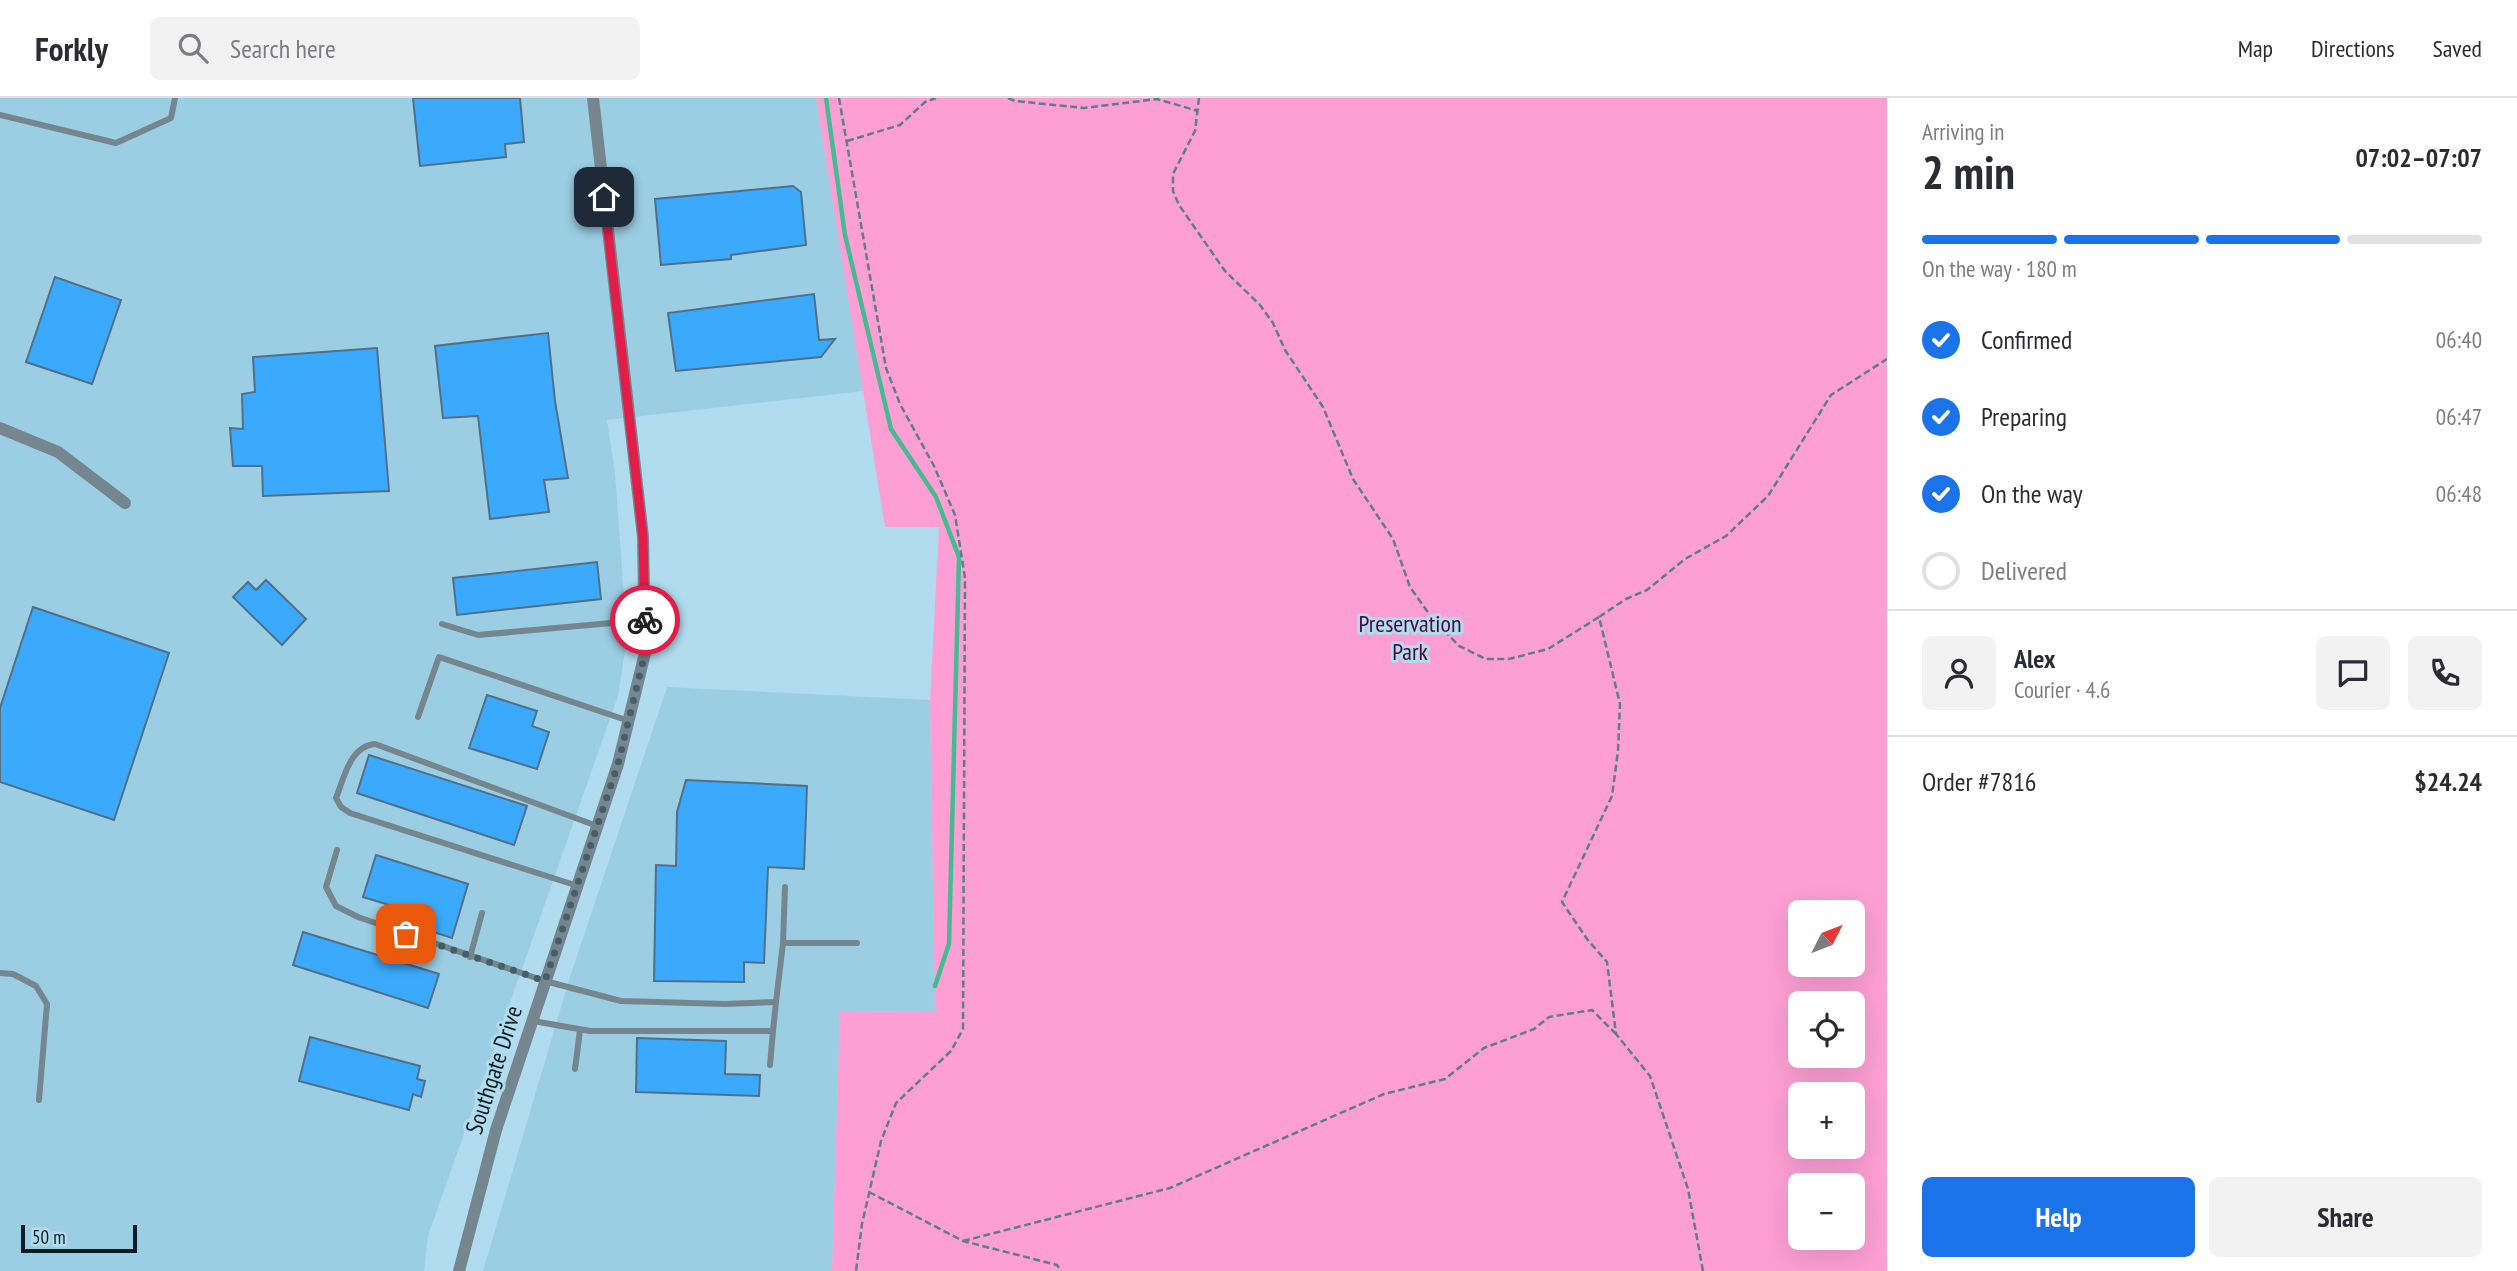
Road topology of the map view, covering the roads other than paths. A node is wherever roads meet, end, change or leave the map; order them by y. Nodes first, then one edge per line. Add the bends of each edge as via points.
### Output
1 (175, 98) edge
2 (593, 98) edge
3 (0, 115) edge
4 (1, 431) edge
5 (125, 503) dead end
6 (645, 620) junction
7 (442, 624) dead end
8 (418, 717) dead end
9 (629, 721) junction
10 (598, 826) junction
11 (337, 850) dead end
12 (578, 886) junction
13 (785, 887) dead end
14 (482, 913) dead end
15 (783, 943) junction
16 (857, 943) dead end
17 (470, 957) junction
18 (0, 973) edge
19 (545, 981) junction
20 (776, 1002) junction
21 (531, 1021) junction
22 (580, 1030) junction
23 (773, 1031) junction
24 (770, 1065) dead end
25 (575, 1069) dead end
26 (39, 1100) dead end
27 (459, 1271) edge

1 - 3 lane via 171,118 116,143
2 - 6 street, Southgate Drive via 643,537
4 - 5 street via 58,452
6 - 7 lane via 478,635
6 - 9 street, Southgate Drive via 645,653
8 - 9 lane via 439,657
9 - 10 street, Southgate Drive
10 - 12 street, Southgate Drive
10 - 12 lane via 375,744 357,751 336,798 350,813
11 - 17 lane via 326,887 336,906
12 - 19 street, Southgate Drive
13 - 15 lane
14 - 17 lane
15 - 16 lane
15 - 20 lane
17 - 19 lane
18 - 26 lane via 36,986 47,1003
19 - 20 lane via 621,1001
19 - 21 street, Southgate Drive
20 - 23 lane
21 - 22 lane
21 - 27 street, Southgate Drive
22 - 23 lane
22 - 25 lane
23 - 24 lane

